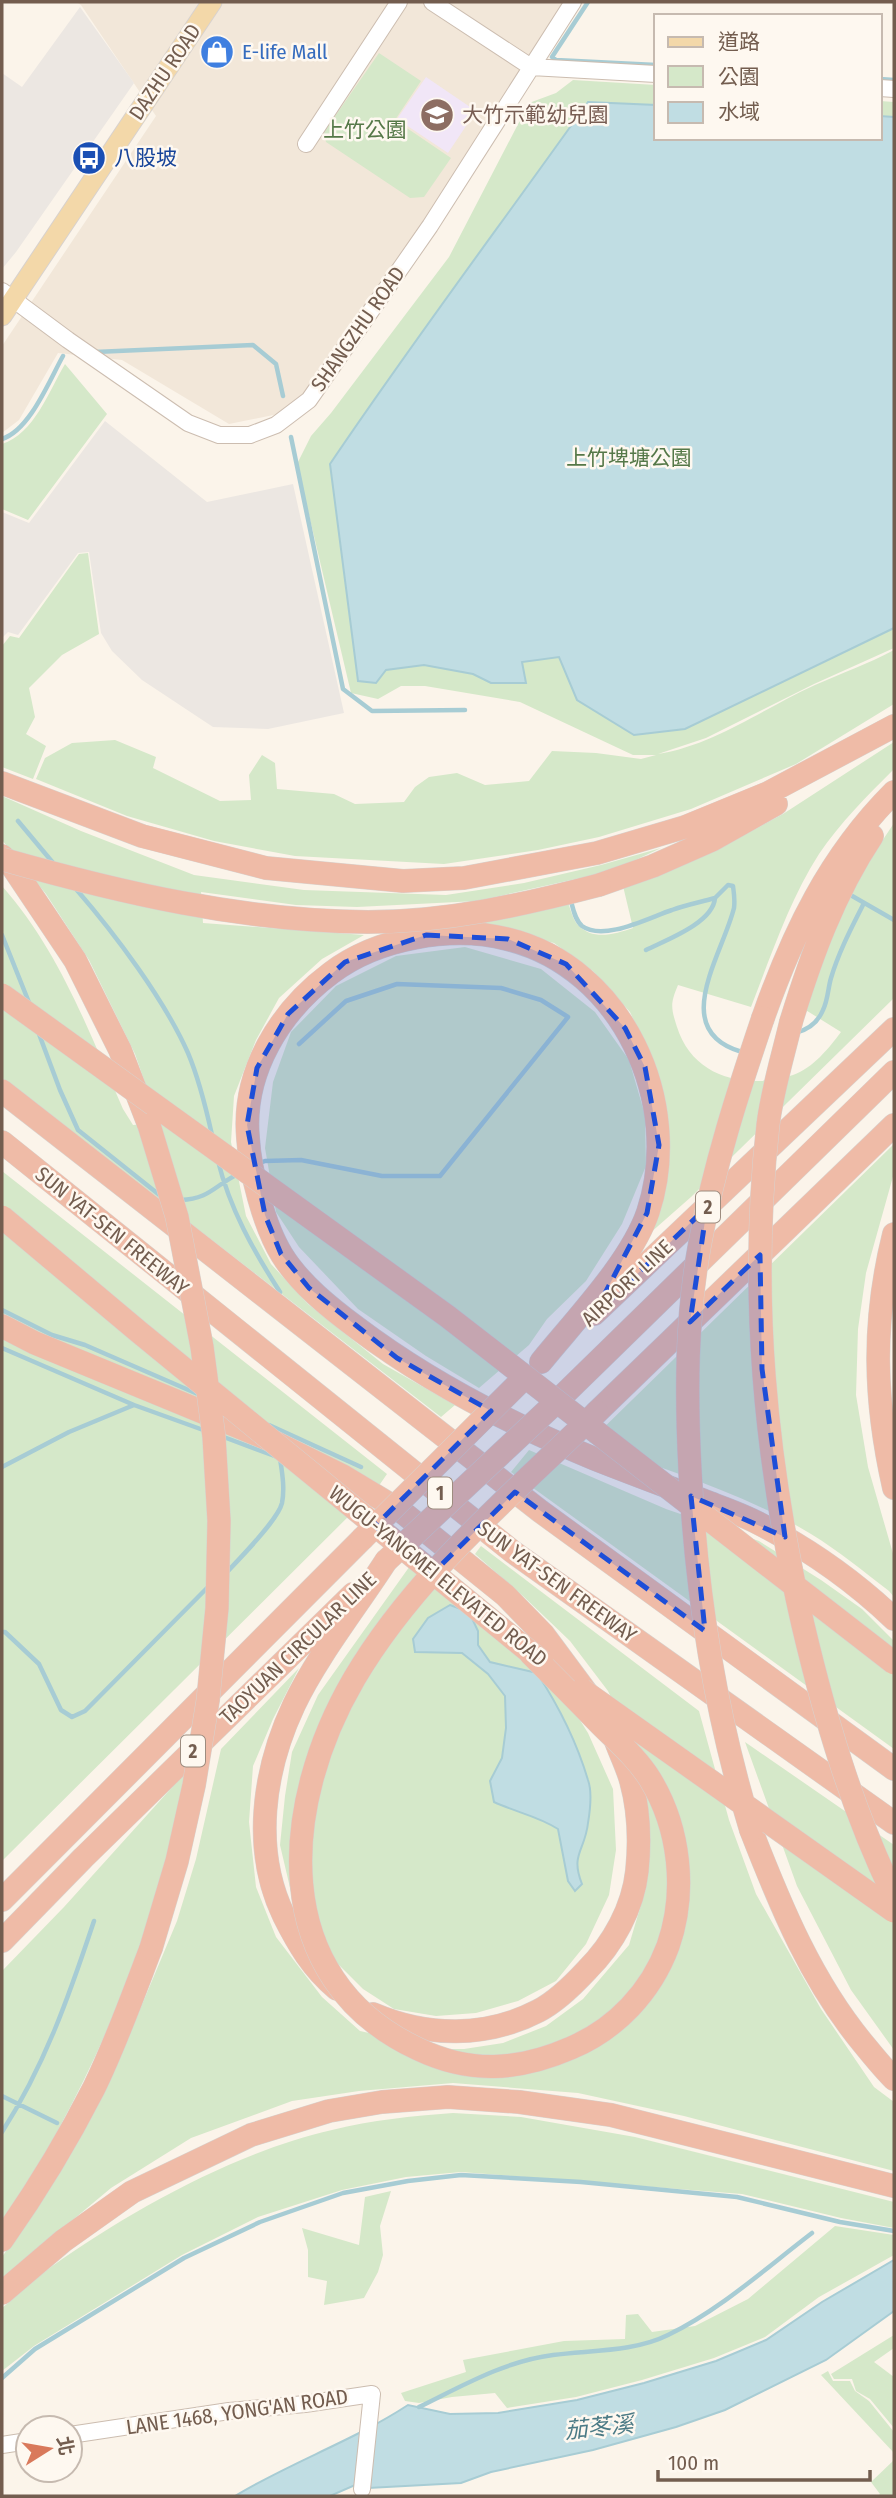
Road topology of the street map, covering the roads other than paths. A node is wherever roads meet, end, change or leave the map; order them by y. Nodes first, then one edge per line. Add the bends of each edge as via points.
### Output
1 (212, 2) edge
2 (399, 2) edge
3 (432, 2) edge
4 (573, 2) edge
5 (531, 67) junction
6 (654, 74) edge
7 (306, 144) dead end
8 (6, 302) edge
9 (894, 726) edge
10 (868, 741) junction
11 (2, 783) edge
12 (894, 792) edge
13 (894, 805) edge
14 (2, 858) edge
15 (2, 995) edge
16 (894, 1030) edge
17 (894, 1072) edge
18 (2, 1091) edge
19 (894, 1125) edge
20 (2, 1142) edge
21 (2, 1217) edge
22 (894, 1234) edge
23 (2, 1326) edge
24 (541, 1362) junction
25 (894, 1488) edge
26 (362, 1539) joint
27 (386, 1562) junction
28 (894, 1619) edge
29 (530, 1653) junction
30 (894, 1663) edge
31 (894, 1769) edge
32 (894, 1823) edge
33 (894, 1896) edge
34 (2, 1900) edge
35 (894, 1911) edge
36 (2, 1941) edge
37 (894, 2079) edge
38 (894, 2186) edge
39 (2, 2240) edge
40 (2, 2293) edge
41 (84, 2433) edge
42 (362, 2489) dead end

1 - 8 main road, DAZHU ROAD
2 - 7 street
3 - 5 street
4 - 5 street, SHANGZHU ROAD
5 - 6 street
5 - 8 street, SHANGZHU ROAD via 430,226 310,400 276,425 250,435 219,435 188,423
9 - 10 highway
10 - 11 highway via 768,793 685,827 538,865 415,881 266,868 142,836
10 - 14 highway, bridge via 801,790 712,840 653,866 536,902 464,914 369,922 201,908 100,887
12 - 37 highway, bridge via 827,877 797,931 763,1018 715,1173 699,1244 688,1346 689,1454 699,1592 733,1772 751,1830 807,1962 845,2022
13 - 33 highway, bridge via 832,908 791,1022 768,1123 759,1288 772,1466 789,1562 820,1698 870,1846
14 - 39 highway, bridge via 75,960 120,1050 149,1125 177,1217 202,1347 219,1521 208,1700 180,1849 151,1948 95,2086 57,2156
15 - 30 highway, bridge via 447,1315
16 - 24 highway, AIRPORT LINE / 2
17 - 27 highway, AIRPORT LINE / 2, bridge
18 - 31 highway, SUN YAT-SEN FREEWAY / 1 via 540,1511
19 - 29 highway, bridge via 428,1578 376,1644 336,1714 302,1819 299,1863 310,1928 321,1956 359,2012 393,2037 442,2060 475,2066 516,2067 549,2058 613,2024 634,2004 664,1955 676,1924 679,1892 674,1844 650,1779 632,1755
20 - 32 highway, SUN YAT-SEN FREEWAY / 1 via 513,1552
21 - 29 highway, WUGU-YANGMEI ELEVATED ROAD, bridge
22 - 25 highway via 884,1272 877,1362 884,1445
23 - 27 highway via 268,1439 401,1511 505,1595 574,1674 610,1725 631,1781 639,1828 636,1874 626,1914 602,1955 574,1984 540,2010 475,2031 432,2032 361,2009 301,1951 277,1902 266,1861 264,1817 270,1782 294,1704
24 - 26 highway, AIRPORT LINE / 2, bridge
24 - 28 highway via 625,1257 648,1213 659,1145 656,1108 645,1067 625,1028 587,982 566,964 508,939 426,935 345,962 311,988 288,1014 269,1041 250,1095 250,1160 265,1215 281,1254 309,1288 342,1318 444,1387 569,1448 754,1520 863,1589
26 - 34 highway, TAOYUAN CIRCULAR LINE / 2
27 - 36 highway, TAOYUAN CIRCULAR LINE / 2
29 - 35 highway, WUGU-YANGMEI ELEVATED ROAD, bridge
38 - 40 highway via 611,2115 447,2096 382,2102 329,2111 251,2136 132,2192 63,2241
41 - 42 street, LANE 1468, YONG'AN ROAD via 372,2393

